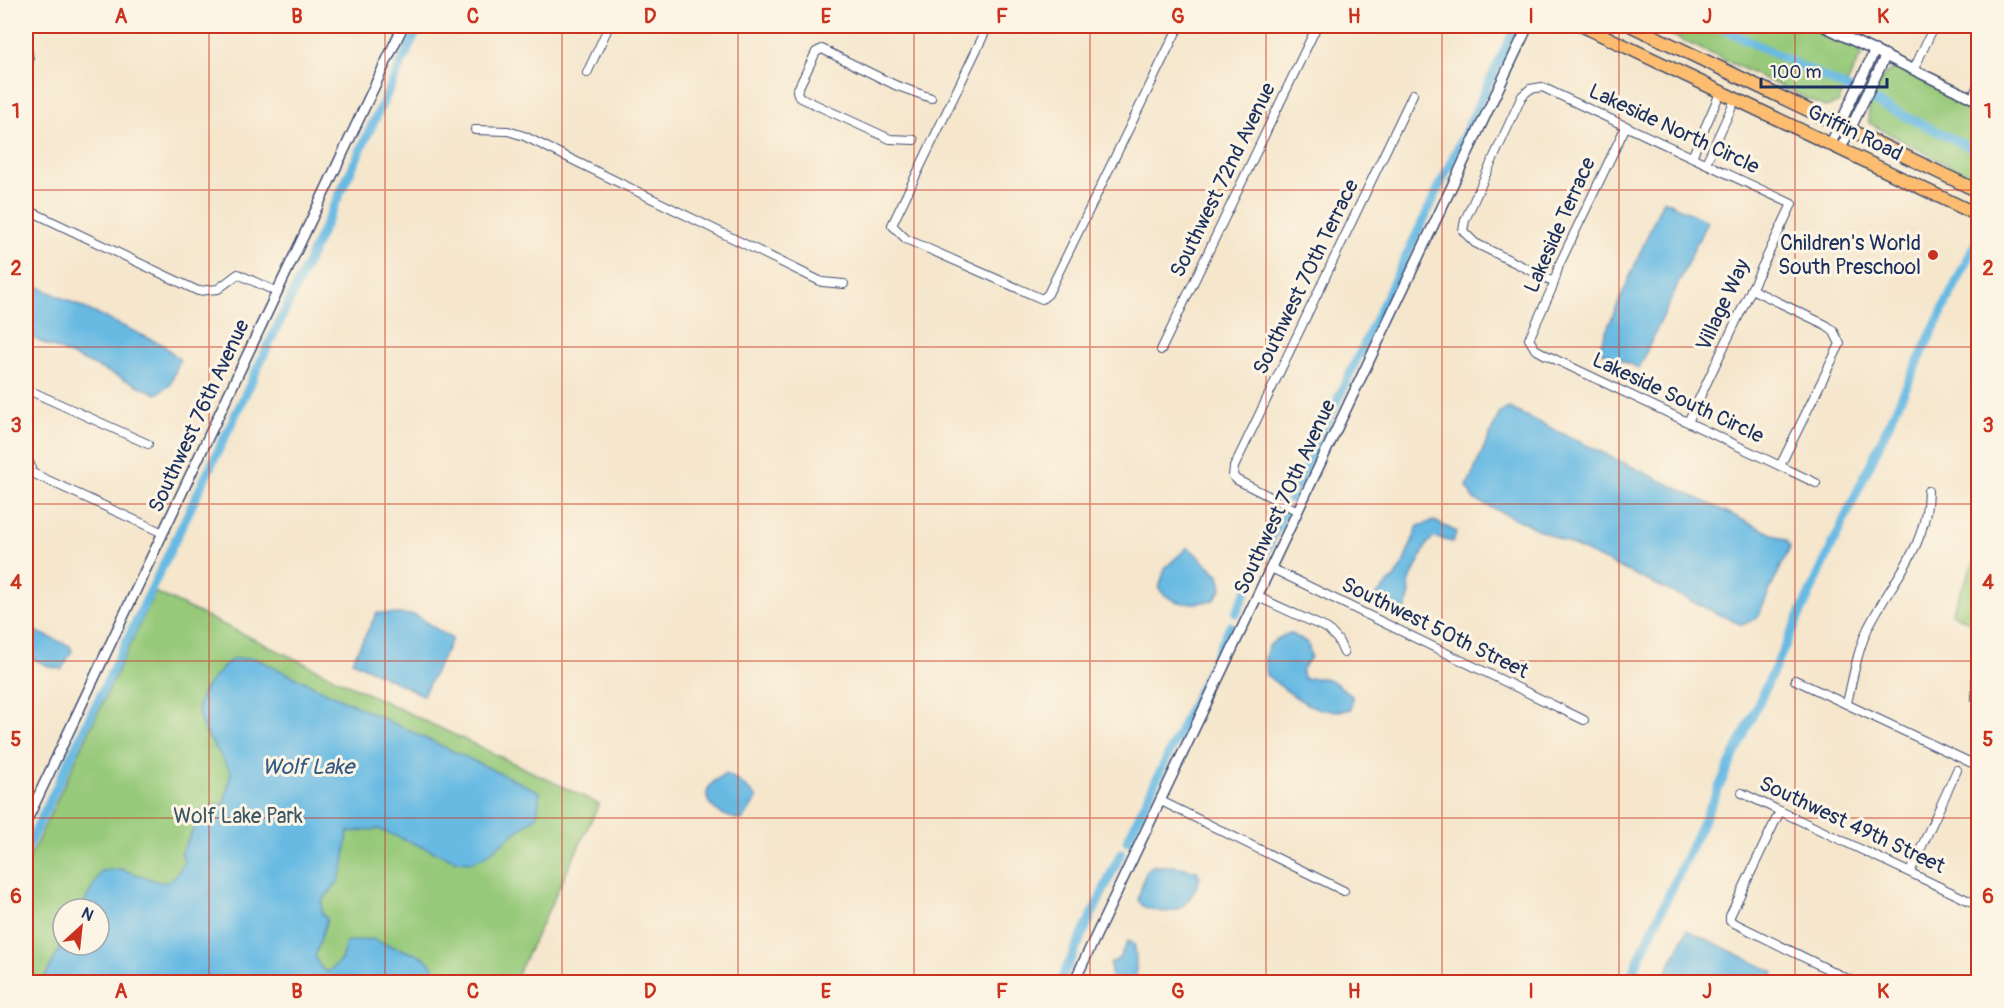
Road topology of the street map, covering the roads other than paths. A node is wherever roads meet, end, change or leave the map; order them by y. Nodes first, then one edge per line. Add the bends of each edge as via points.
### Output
1 (403, 26) edge
2 (609, 26) edge
3 (988, 26) edge
4 (1179, 26) edge
5 (1317, 26) edge
6 (1528, 26) edge
7 (1583, 26) edge
8 (1632, 26) edge
9 (1823, 26) edge
10 (1934, 26) edge
11 (26, 40) edge
12 (1875, 50) junction
13 (1886, 55) junction
14 (26, 68) edge
15 (1914, 69) junction
16 (587, 74) dead end
17 (1978, 84) edge
18 (1721, 91) junction
19 (1413, 94) dead end
20 (931, 98) dead end
21 (1736, 98) junction
22 (1976, 99) edge
23 (1626, 126) junction
24 (1845, 127) junction
25 (475, 130) dead end
26 (914, 140) dead end
27 (1836, 146) junction
28 (1692, 157) junction
29 (1706, 163) junction
30 (1978, 191) edge
31 (1792, 204) joint
32 (26, 209) edge
33 (1978, 215) edge
34 (1554, 282) junction
35 (844, 284) dead end
36 (1751, 289) junction
37 (277, 292) junction
38 (1529, 339) joint
39 (1161, 350) dead end
40 (26, 389) edge
41 (1688, 422) junction
42 (148, 444) dead end
43 (26, 455) edge
44 (1780, 466) junction
45 (28, 475) edge
46 (1816, 483) dead end
47 (1928, 491) dead end
48 (1298, 512) junction
49 (164, 533) junction
50 (1271, 568) junction
51 (1258, 597) junction
52 (1344, 653) dead end
53 (1978, 671) edge
54 (1795, 680) dead end
55 (1846, 703) junction
56 (1976, 703) dead end
57 (1584, 720) dead end
58 (1978, 766) edge
59 (1957, 770) dead end
60 (1742, 793) dead end
61 (1161, 801) junction
62 (1780, 811) junction
63 (26, 822) edge
64 (1910, 872) junction
65 (1344, 891) dead end
66 (1978, 905) edge
67 (1074, 982) edge
68 (1854, 982) edge

1 - 37 street, Southwest 76th Avenue
2 - 16 street
3 - 4 street via 892,225 906,239 1042,299 1048,294
5 - 39 street, Southwest 72nd Avenue
6 - 48 street, Southwest 70th Avenue
7 - 18 main road, Griffin Road
8 - 24 main road, Griffin Road
9 - 12 street
10 - 15 street
11 - 14 street
12 - 13 street
12 - 24 street via 1846,110
13 - 15 street
13 - 24 street via 1857,115
15 - 22 street
17 - 22 street
18 - 21 main road, Griffin Road
18 - 28 street
19 - 48 street, Southwest 70th Terrace via 1234,467 1237,480
20 - 26 street via 822,49 816,52 797,91 799,97 891,139
21 - 27 main road, Griffin Road
21 - 29 street
23 - 28 street, Lakeside North Circle
23 - 34 street, Lakeside Terrace
23 - 34 street, Lakeside North Circle via 1542,87 1530,89 1522,96 1463,231 1475,243
24 - 27 street
24 - 30 main road, Griffin Road
25 - 35 street via 508,131 524,136 822,282
27 - 33 main road, Griffin Road
28 - 29 street, Lakeside North Circle
29 - 31 street, Lakeside North Circle
31 - 36 street, Village Way
32 - 37 street via 198,291 218,289 238,274
34 - 38 street, Lakeside Terrace
36 - 41 street, Village Way
36 - 44 street via 1826,325 1840,344
37 - 49 street, Southwest 76th Avenue
38 - 41 street, Lakeside South Circle via 1546,356
40 - 42 street
41 - 44 street, Lakeside South Circle
43 - 45 street via 30,462
44 - 46 street, Lakeside South Circle
45 - 49 street
47 - 55 street via 1917,546 1868,628
48 - 50 street, Southwest 70th Avenue
49 - 63 street, Southwest 76th Avenue
50 - 51 street, Southwest 70th Avenue
50 - 57 street, Southwest 50th Street
51 - 52 street via 1328,629
51 - 61 street, Southwest 70th Avenue
53 - 56 street
54 - 55 street
55 - 58 street
59 - 64 street
60 - 62 street, Southwest 49th Street
61 - 65 street
61 - 67 street, Southwest 70th Avenue
62 - 64 street, Southwest 49th Street
62 - 68 street via 1730,921
64 - 66 street, Southwest 49th Street

